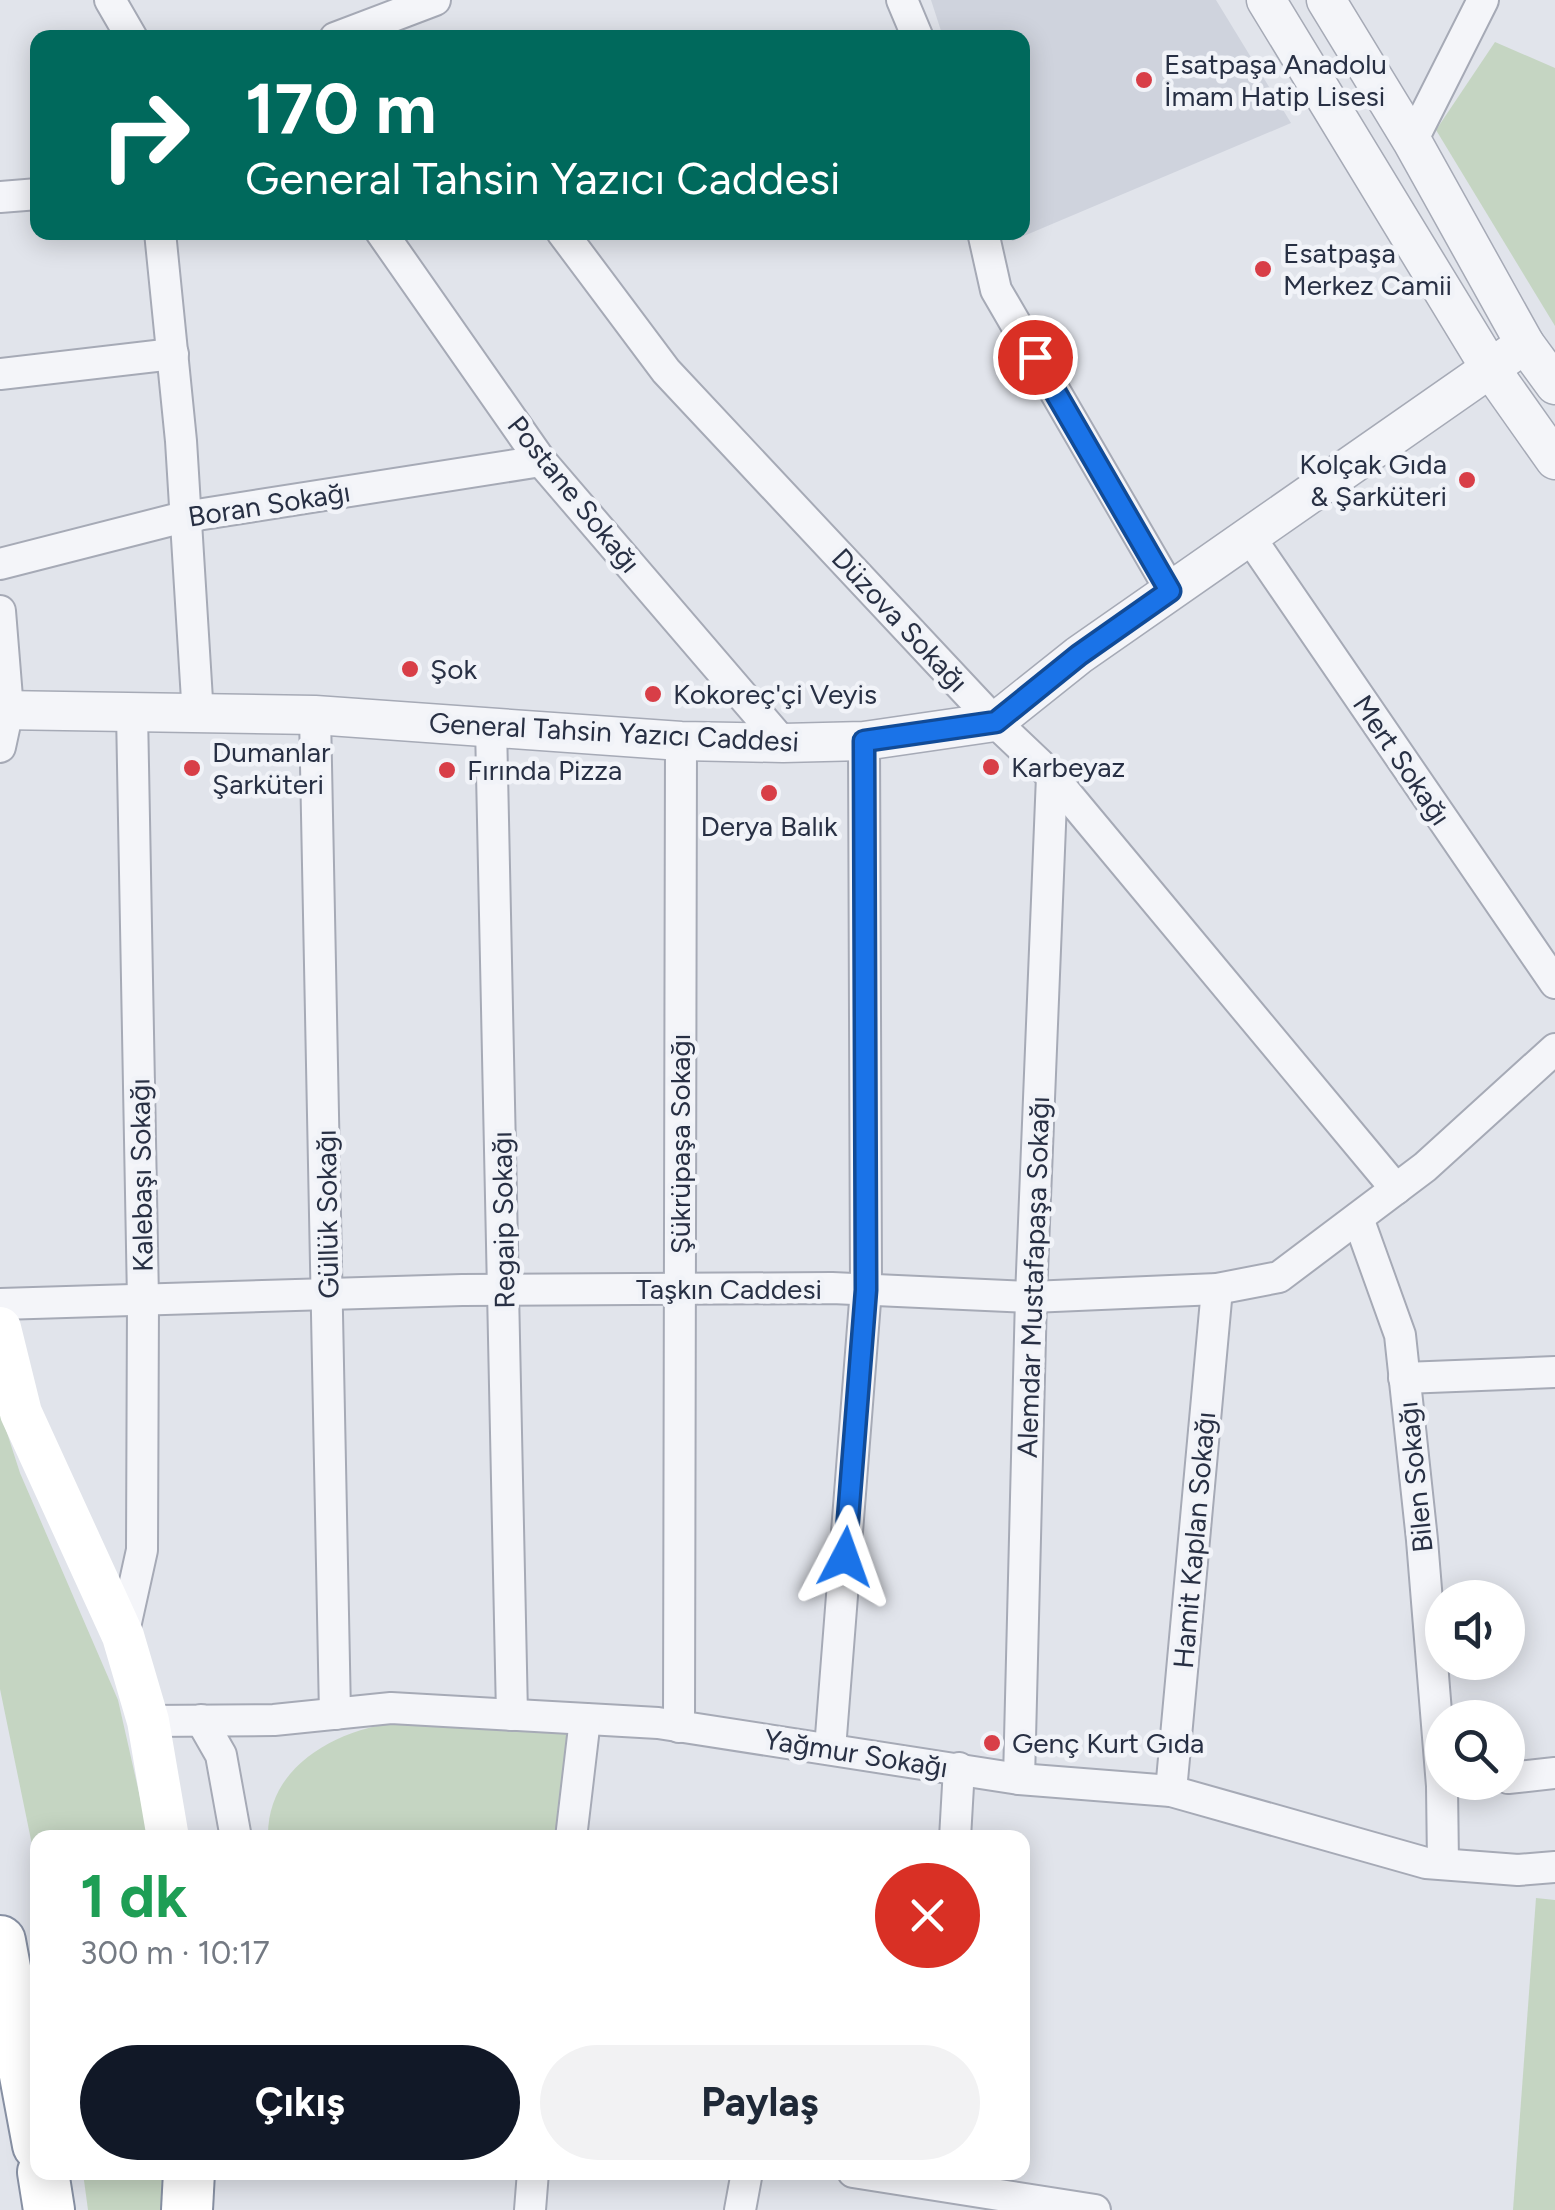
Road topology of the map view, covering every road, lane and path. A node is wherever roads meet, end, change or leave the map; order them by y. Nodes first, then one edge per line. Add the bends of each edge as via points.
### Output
1 (110, 0) edge
2 (436, 0) edge
3 (902, 0) edge
4 (1266, 0) edge
5 (1326, 0) edge
6 (1483, 0) edge
7 (406, 26) edge
8 (127, 30) edge
9 (915, 30) edge
10 (1412, 141) junction
11 (30, 195) edge
12 (0, 197) edge
13 (161, 240) edge
14 (387, 240) edge
15 (568, 240) edge
16 (985, 240) edge
17 (1525, 344) junction
18 (173, 354) junction
19 (1490, 368) junction
20 (0, 374) edge
21 (1555, 385) edge
22 (1555, 460) edge
23 (542, 461) junction
24 (184, 517) junction
25 (1249, 536) junction
26 (0, 564) edge
27 (1170, 591) junction
28 (0, 611) edge
29 (4, 710) edge
30 (132, 712) junction
31 (315, 715) junction
32 (198, 716) junction
33 (996, 722) junction
34 (491, 726) junction
35 (864, 741) junction
36 (681, 742) junction
37 (783, 743) junction
38 (0, 747) edge
39 (1052, 776) junction
40 (1555, 983) edge
41 (1555, 1049) edge
42 (1396, 1189) junction
43 (1358, 1218) junction
44 (680, 1289) junction
45 (1217, 1289) junction
46 (505, 1290) junction
47 (866, 1290) junction
48 (329, 1294) junction
49 (1031, 1297) junction
50 (143, 1300) junction
51 (0, 1304) edge
52 (0, 1328) edge
53 (1555, 1372) edge
54 (1404, 1378) junction
55 (123, 1636) junction
56 (1445, 1700) edge
57 (335, 1714) junction
58 (512, 1715) junction
59 (585, 1719) junction
60 (201, 1720) junction
61 (148, 1721) junction
62 (679, 1726) junction
63 (830, 1749) junction
64 (959, 1768) junction
65 (1555, 1773) edge
66 (1525, 1776) edge
67 (1019, 1779) junction
68 (1172, 1791) junction
69 (1453, 1800) edge
70 (167, 1830) edge
71 (235, 1830) edge
72 (572, 1830) edge
73 (956, 1830) edge
74 (1443, 1864) junction
75 (1555, 1868) edge
76 (0, 1941) edge
77 (30, 2102) edge
78 (44, 2180) edge
79 (191, 2180) edge
80 (532, 2180) edge
81 (746, 2180) edge
82 (887, 2180) edge
83 (925, 2189) edge
84 (50, 2210) edge
85 (190, 2210) edge
86 (530, 2210) edge
87 (740, 2210) edge
88 (1095, 2210) edge

1 - 8 street
2 - 7 street
3 - 9 street
4 - 19 street
5 - 10 street
6 - 10 street
10 - 17 street
11 - 12 street
13 - 18 street
14 - 23 street, Postane Sokağı
15 - 33 street, Düzova Sokağı via 666,371
16 - 27 street via 996,290
17 - 19 street
17 - 21 street
18 - 20 street
18 - 24 street
19 - 22 street
19 - 25 street
23 - 24 street, Boran Sokağı
23 - 37 street, Postane Sokağı
24 - 26 street, Boran Sokağı
24 - 32 street
25 - 27 street
25 - 40 street, Mert Sokağı
27 - 33 street
28 - 29 street
29 - 30 street, General Tahsin Yazıcı Caddesi
29 - 38 street
30 - 32 street, General Tahsin Yazıcı Caddesi
30 - 50 street, Kalebaşı Sokağı
31 - 32 street, General Tahsin Yazıcı Caddesi
31 - 34 street, General Tahsin Yazıcı Caddesi
31 - 48 street, Güllük Sokağı
33 - 35 street, General Tahsin Yazıcı Caddesi
33 - 39 street, Düzova Sokağı
34 - 36 street, General Tahsin Yazıcı Caddesi
34 - 46 street, Regaip Sokağı
35 - 37 street, General Tahsin Yazıcı Caddesi
35 - 47 street
36 - 37 street, General Tahsin Yazıcı Caddesi
36 - 44 street, Şükrüpaşa Sokağı
39 - 42 street, Düzova Sokağı
39 - 49 street, Alemdar Mustafapaşa Sokağı
41 - 42 street, Taşkın Caddesi
42 - 43 street, Taşkın Caddesi
43 - 45 street, Taşkın Caddesi via 1279,1277
43 - 54 street, Bilen Sokağı via 1400,1336
44 - 46 street, Taşkın Caddesi
44 - 47 street, Taşkın Caddesi
44 - 62 street, Şükrüpaşa Sokağı
45 - 49 street, Taşkın Caddesi
45 - 68 street, Hamit Kaplan Sokağı
46 - 48 street, Taşkın Caddesi
46 - 58 street, Regaip Sokağı
47 - 49 street, Taşkın Caddesi
47 - 63 street
48 - 50 street, Taşkın Caddesi
48 - 57 street, Güllük Sokağı
49 - 67 street, Alemdar Mustafapaşa Sokağı
50 - 51 street, Taşkın Caddesi
50 - 55 street, Kalebaşı Sokağı via 142,1550
52 - 55 main road via 21,1414
53 - 54 street
54 - 56 street, Bilen Sokağı
55 - 61 main road
57 - 58 street, Yağmur Sokağı via 391,1708
57 - 60 street, Yağmur Sokağı
58 - 59 street, Yağmur Sokağı
59 - 62 street, Yağmur Sokağı
59 - 72 street
60 - 61 street, Yağmur Sokağı
60 - 71 street via 221,1755
61 - 70 main road
62 - 63 street, Yağmur Sokağı
63 - 64 street, Yağmur Sokağı
64 - 67 street, Yağmur Sokağı
64 - 73 street
65 - 66 street
67 - 68 street, Yağmur Sokağı
68 - 74 street, Yağmur Sokağı
69 - 74 street, Bilen Sokağı
74 - 75 street, Yağmur Sokağı
76 - 77 highway
78 - 84 highway
79 - 85 highway
80 - 86 street
81 - 87 street
82 - 83 street
83 - 88 street

